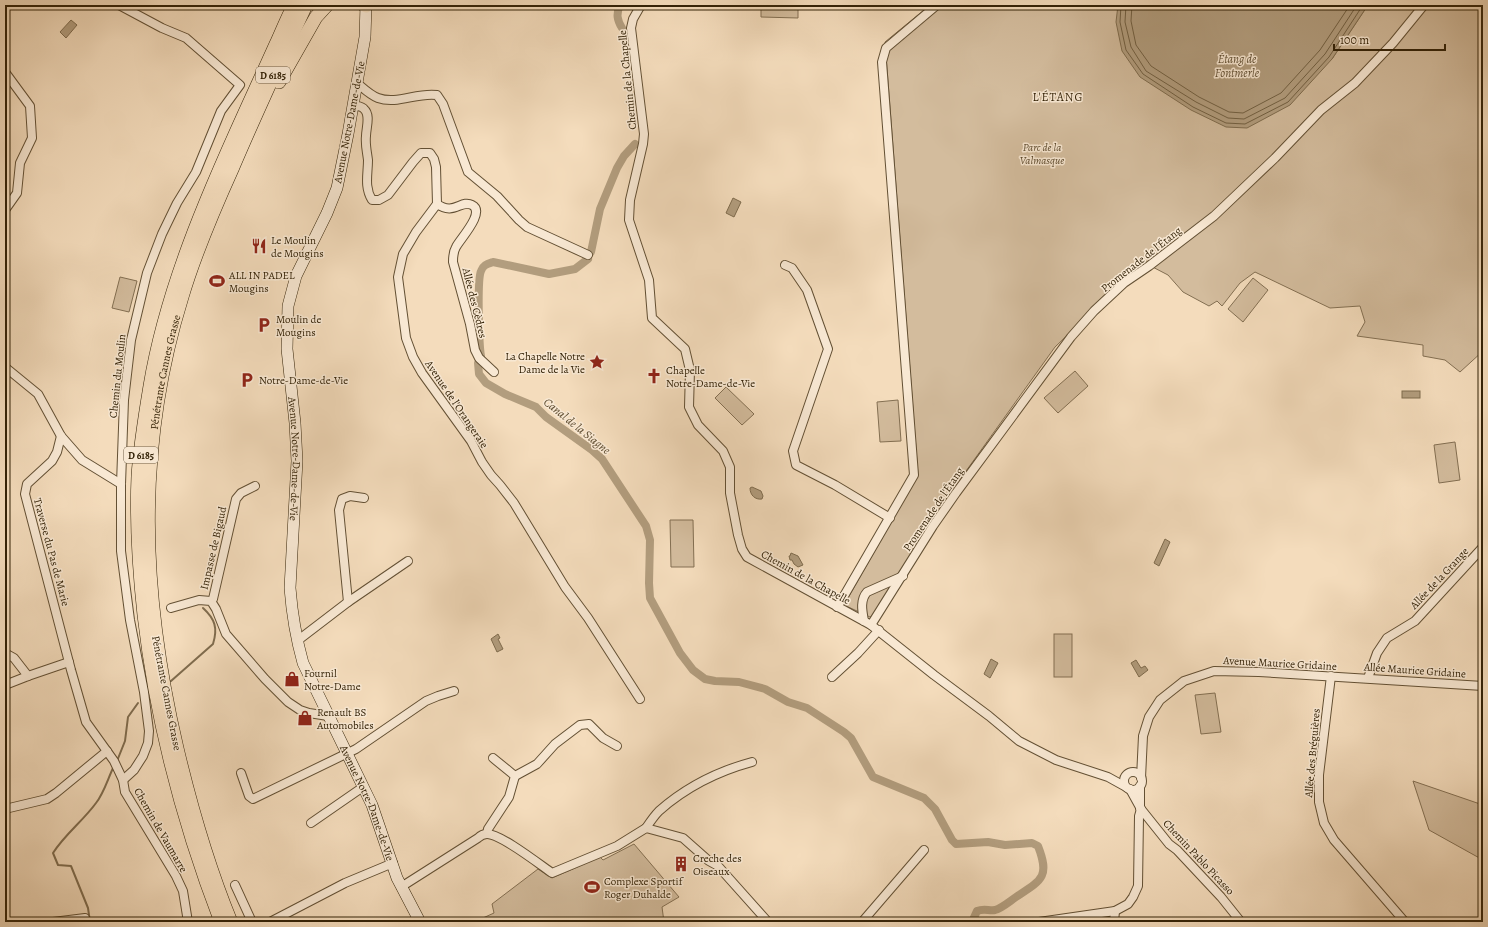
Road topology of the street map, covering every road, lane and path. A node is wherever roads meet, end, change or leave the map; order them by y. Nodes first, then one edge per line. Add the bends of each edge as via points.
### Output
1 (119, 5) edge
2 (306, 5) edge
3 (326, 5) edge
4 (365, 5) edge
5 (641, 5) edge
6 (937, 5) edge
7 (1424, 5) edge
8 (293, 7) edge
9 (5, 72) edge
10 (357, 83) junction
11 (353, 105) junction
12 (242, 146) junction
13 (437, 204) junction
14 (5, 210) edge
15 (588, 255) dead end
16 (785, 265) dead end
17 (5, 367) edge
18 (494, 372) dead end
19 (61, 436) junction
20 (121, 484) junction
21 (255, 486) dead end
22 (364, 498) dead end
23 (890, 518) junction
24 (1483, 546) edge
25 (408, 561) dead end
26 (903, 576) junction
27 (211, 601) junction
28 (348, 602) junction
29 (836, 607) junction
30 (171, 608) dead end
31 (864, 620) junction
32 (872, 625) junction
33 (879, 630) junction
34 (297, 641) junction
35 (5, 654) edge
36 (69, 662) junction
37 (28, 676) junction
38 (1331, 676) junction
39 (832, 677) dead end
40 (1345, 677) joint
41 (1368, 678) junction
42 (5, 685) edge
43 (1483, 686) edge
44 (454, 691) dead end
45 (640, 699) dead end
46 (328, 716) junction
47 (617, 746) dead end
48 (107, 751) junction
49 (346, 753) junction
50 (1142, 753) junction
51 (493, 758) dead end
52 (752, 762) dead end
53 (241, 773) dead end
54 (1128, 774) junction
55 (515, 776) junction
56 (1108, 777) junction
57 (123, 780) junction
58 (1141, 782) junction
59 (363, 787) junction
60 (1128, 788) junction
61 (5, 809) edge
62 (1140, 811) junction
63 (311, 823) dead end
64 (646, 828) junction
65 (487, 834) junction
66 (924, 850) dead end
67 (393, 863) junction
68 (235, 885) dead end
69 (401, 887) junction
70 (1115, 911) junction
71 (85, 918) dead end
72 (53, 922) edge
73 (188, 922) edge
74 (221, 922) edge
75 (231, 922) edge
76 (252, 922) edge
77 (270, 922) edge
78 (420, 922) edge
79 (768, 922) edge
80 (862, 922) edge
81 (1039, 922) edge
82 (1114, 922) edge
83 (1241, 922) edge
84 (1404, 922) edge

1 - 20 street, Chemin du Moulin via 186,38 240,85 221,111 196,172 174,209 147,273 131,340 124,400
2 - 12 highway, Pénétrante Cannes Grasse / D 6185
3 - 12 highway via 316,17
4 - 10 main road, Avenue Notre-Dame-de-Vie via 365,37
5 - 29 street, Chemin de la Chapelle via 631,28 644,134 630,200 629,220 649,280 652,318 685,349 690,370 690,407 698,425 723,451 730,467 730,493 742,549 747,557
6 - 23 street via 886,48 882,62 914,471 913,479
7 - 26 street, Promenade de l'Étang via 1355,83 1321,110 1214,216 1124,284 1094,311 1043,373 956,493
8 - 74 highway, Pénétrante Cannes Grasse / D 6185 via 206,201 180,271 162,329 150,384 138,476 141,583 156,698 181,805
9 - 14 street via 30,106 32,138 20,163 17,193
10 - 11 main road, Avenue Notre-Dame-de-Vie
10 - 15 street via 376,98 391,101 428,94 437,95 443,104 468,172 497,196 527,227
11 - 13 street via 365,109 368,119 367,184 368,194 372,200 379,200 388,195 421,153 430,153 436,167
11 - 34 main road, Avenue Notre-Dame-de-Vie via 337,188 296,276 288,306 287,349 295,423 296,461 290,588
12 - 75 highway, Pénétrante Cannes Grasse / D 6185 via 189,274 172,331 157,399 151,444 148,505 152,599 164,688 196,821
13 - 18 street, Allée des Cèdres via 452,209 467,203 472,205 476,212 473,222 456,247 453,262 475,350
13 - 45 street, Avenue de l'Orangeraie via 403,254 398,277 406,338 413,357 471,441 482,462 514,503 565,587
16 - 23 street via 792,268 807,290 828,350 792,451 796,466 835,485
17 - 19 street via 38,394
19 - 20 street via 82,460
19 - 36 street, Traverse du Pas de Marie via 52,461 27,484 25,494
20 - 57 street, Chemin du Moulin via 121,552 149,731 143,756 134,770
21 - 27 street, Impasse de Bigaud via 241,493 236,500
22 - 28 street via 350,496 342,499 340,510
23 - 29 street via 842,601
24 - 41 street, Allée de la Grange via 1415,621 1387,638 1377,653
25 - 28 street
26 - 31 street via 863,596
26 - 32 street, Promenade de l'Étang
27 - 30 street, Impasse de Bigaud via 199,600
27 - 46 street, Impasse de Bigaud via 226,634 288,702 300,710
28 - 34 street
29 - 31 street, Chemin de la Chapelle
31 - 32 street, Chemin de la Chapelle
32 - 33 street, Chemin de la Chapelle
33 - 39 street
33 - 56 street, Chemin de la Chapelle via 1019,741 1056,760
34 - 46 main road, Avenue Notre-Dame-de-Vie via 303,663
35 - 37 street via 14,658
36 - 37 street
36 - 48 street, Chemin de Vaumarre via 86,722
37 - 42 street
38 - 40 street, Avenue Maurice Gridaine
38 - 50 street, Avenue Maurice Gridaine via 1214,671 1184,681 1160,700 1149,717 1143,736
38 - 84 street, Allée des Bréguières via 1319,775 1319,802 1324,823 1334,840
40 - 41 street, Allée Maurice Gridaine
41 - 43 street, Allée Maurice Gridaine
44 - 49 street via 426,701 356,749
46 - 49 main road, Avenue Notre-Dame-de-Vie
47 - 55 street via 603,738 589,724 580,725 555,744 537,764
48 - 57 street, Chemin de Vaumarre
48 - 61 street via 56,794 47,799
49 - 53 street via 253,799 249,796
49 - 59 main road, Avenue Notre-Dame-de-Vie
50 - 54 street, Avenue Maurice Gridaine
50 - 58 street, Avenue Maurice Gridaine
51 - 55 street
52 - 64 street via 706,780 678,797 658,812
54 - 56 street, Chemin de la Chapelle via 1115,778
54 - 58 street via 1138,774
54 - 60 street via 1124,780
55 - 65 street via 509,797
56 - 60 street, Chemin de la Chapelle
57 - 73 street, Chemin de Vaumarre via 125,792 158,844 183,891
58 - 60 street via 1136,790
58 - 62 street
59 - 63 street
59 - 67 main road, Avenue Notre-Dame-de-Vie
60 - 62 street, Chemin Pablo Picasso
62 - 70 street via 1138,886 1128,904
62 - 83 street, Chemin Pablo Picasso via 1221,897
64 - 65 street via 617,846 552,873 500,838
64 - 79 street via 683,838 722,870
65 - 69 street
66 - 80 street
67 - 69 main road, Avenue Notre-Dame-de-Vie
67 - 77 street via 345,883
68 - 76 street
69 - 78 main road, Avenue Notre-Dame-de-Vie
70 - 81 street
70 - 82 street
71 - 72 street

